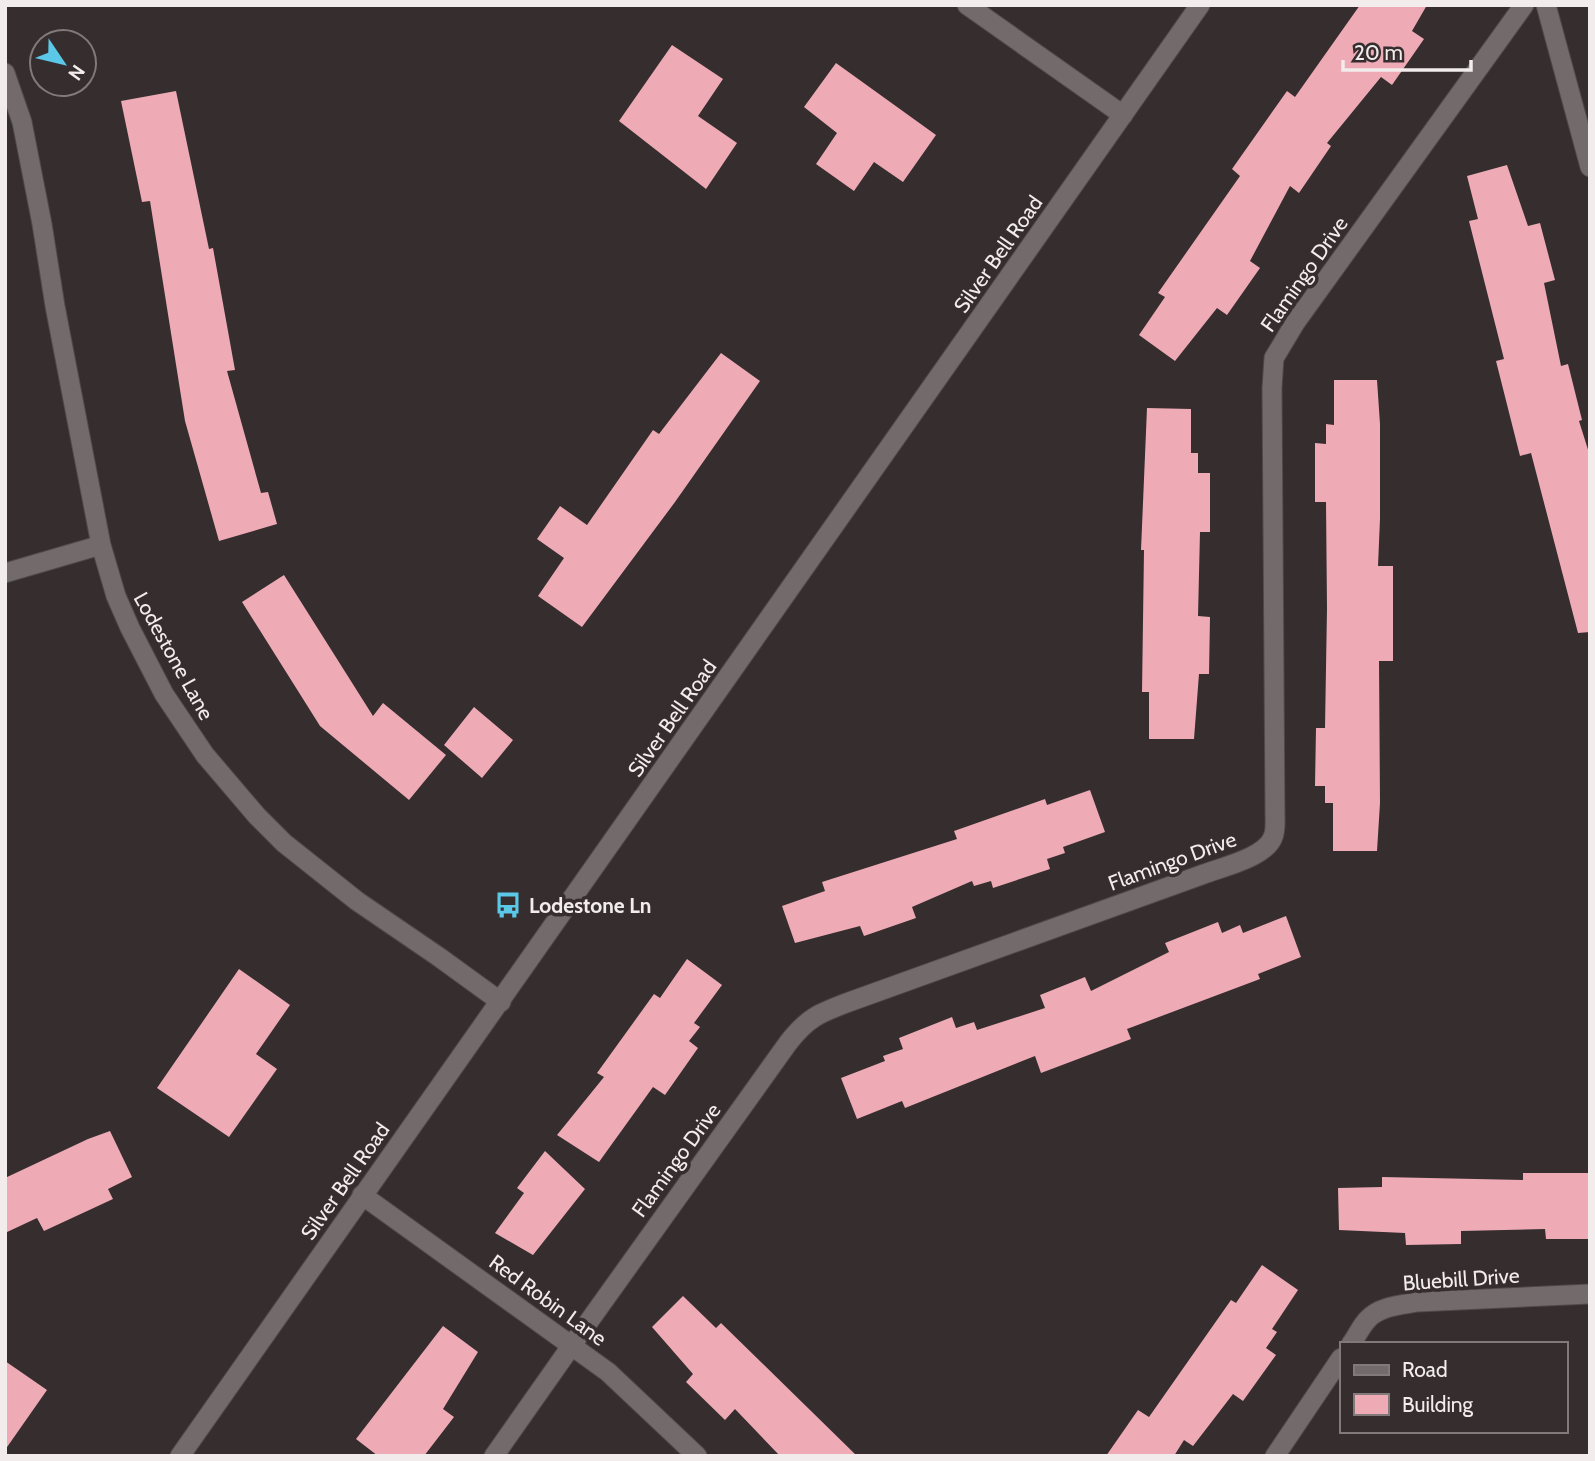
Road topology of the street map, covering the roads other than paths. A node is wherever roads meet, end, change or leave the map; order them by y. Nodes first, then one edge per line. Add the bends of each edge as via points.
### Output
1 (967, 5) edge
2 (1200, 5) edge
3 (1524, 5) edge
4 (1546, 5) edge
5 (5, 73) edge
6 (1124, 115) junction
7 (1590, 167) edge
8 (101, 545) junction
9 (5, 573) edge
10 (501, 1002) junction
11 (362, 1195) junction
12 (1590, 1294) edge
13 (1352, 1342) edge
14 (572, 1345) junction
15 (1340, 1359) edge
16 (180, 1456) edge
17 (494, 1456) edge
18 (697, 1456) edge
19 (1275, 1456) edge

1 - 6 street
2 - 6 street, Silver Bell Road
3 - 14 street, Flamingo Drive via 1274,358 1275,814 1269,846 1257,855 809,1020
4 - 7 street
5 - 8 street, Lodestone Lane via 22,122
6 - 10 street, Silver Bell Road
8 - 9 street
8 - 10 street, Lodestone Lane via 116,596 164,694 205,755 257,816 329,881
10 - 11 street, Silver Bell Road
11 - 14 street, Red Robin Lane
11 - 16 street, Silver Bell Road
12 - 13 street, Bluebill Drive via 1398,1305 1369,1318
14 - 17 street, Flamingo Drive
14 - 18 street, Red Robin Lane via 608,1372
15 - 19 street

